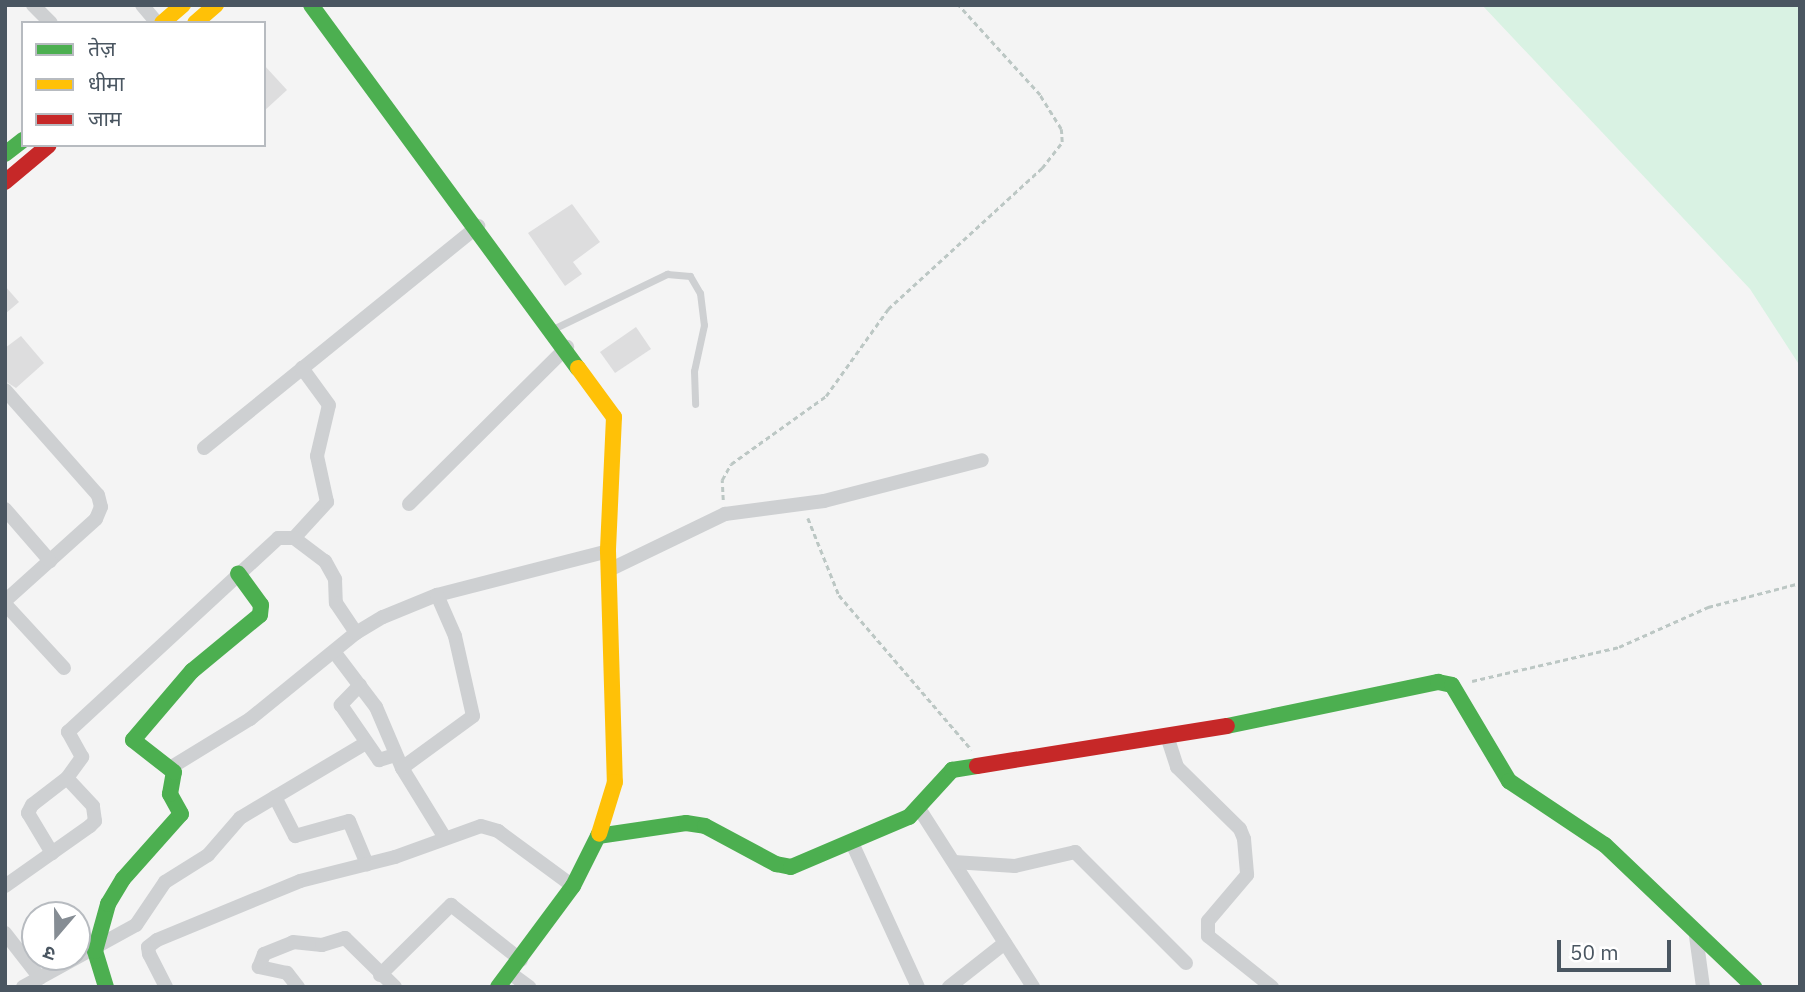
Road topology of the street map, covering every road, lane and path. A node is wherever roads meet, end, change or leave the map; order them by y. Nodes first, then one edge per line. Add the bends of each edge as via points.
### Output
1 (33, 5) edge
2 (142, 5) edge
3 (183, 5) edge
4 (216, 5) edge
5 (312, 5) edge
6 (958, 5) edge
7 (49, 21) edge
8 (155, 21) edge
9 (164, 21) edge
10 (197, 21) edge
11 (47, 147) edge
12 (5, 182) edge
13 (478, 226) junction
14 (553, 329) junction
15 (567, 347) junction
16 (302, 368) junction
17 (5, 390) edge
18 (695, 404) dead end
19 (204, 448) dead end
20 (982, 460) dead end
21 (409, 504) dead end
22 (804, 505) junction
23 (5, 509) edge
24 (725, 514) junction
25 (294, 538) junction
26 (608, 551) junction
27 (50, 561) junction
28 (609, 570) junction
29 (238, 573) junction
30 (1800, 583) edge
31 (437, 595) junction
32 (5, 603) edge
33 (356, 633) junction
34 (335, 653) junction
35 (64, 668) dead end
36 (360, 685) junction
37 (1452, 685) junction
38 (1167, 736) junction
39 (366, 743) junction
40 (399, 761) junction
41 (986, 765) junction
42 (170, 768) junction
43 (67, 778) junction
44 (275, 797) junction
45 (920, 810) junction
46 (598, 836) junction
47 (445, 838) junction
48 (852, 843) junction
49 (52, 853) junction
50 (954, 862) junction
51 (367, 864) junction
52 (5, 886) edge
53 (573, 886) junction
54 (136, 925) junction
55 (5, 933) edge
56 (1696, 936) junction
57 (1005, 943) junction
58 (148, 947) junction
59 (95, 951) junction
60 (1185, 964) dead end
61 (516, 967) junction
62 (380, 975) junction
63 (40, 978) junction
64 (23, 987) edge
65 (106, 987) edge
66 (166, 987) edge
67 (298, 987) edge
68 (395, 987) edge
69 (498, 987) edge
70 (529, 987) edge
71 (918, 987) edge
72 (949, 987) edge
73 (1033, 987) edge
74 (1272, 987) edge
75 (1703, 987) edge
76 (1755, 987) edge

1 - 7 street
2 - 8 street
3 - 9 street
4 - 10 street
5 - 13 street
6 - 24 path via 1040,95 1061,130 1062,142 1042,168 888,309 826,396 731,464 722,480
11 - 12 street
13 - 14 street
13 - 16 street
14 - 15 street
14 - 18 lane via 667,274 690,276 700,293 704,325 694,371
15 - 21 street
15 - 26 street via 614,417
16 - 19 street
16 - 25 street via 329,405 329,420 318,446 327,502
17 - 27 street via 98,495 102,507 96,519
20 - 22 street
22 - 24 street
22 - 41 path via 839,595 938,715
23 - 27 street
24 - 28 street
25 - 29 street via 278,538
25 - 33 street via 332,570 336,603
26 - 28 street
26 - 31 street
27 - 32 street
28 - 46 street via 617,747 615,782
29 - 42 street via 261,606 260,615 191,671 134,740
29 - 43 street via 68,732 82,757
30 - 37 path via 1708,607 1619,647
31 - 33 street
31 - 40 street via 456,636 473,716
32 - 35 street
33 - 34 street
34 - 36 street
34 - 42 street via 250,719
36 - 39 street via 341,705
36 - 40 street via 376,707
37 - 38 street via 1423,683
37 - 56 street via 1509,781 1584,828
38 - 41 street
38 - 74 street via 1177,767 1240,829 1244,839 1247,875 1208,922 1208,936
39 - 40 street via 379,760
39 - 44 street
40 - 47 street
41 - 45 street via 952,770
42 - 59 street via 175,780 170,794 181,814 115,890
43 - 49 street via 32,805 28,814
43 - 49 street via 97,815 90,826
44 - 51 street via 295,836 349,821
44 - 54 street via 233,825 208,855 171,877
45 - 48 street
45 - 50 street
46 - 48 street via 686,823 705,826 776,864 791,867
46 - 53 street
47 - 51 street
47 - 53 street via 491,827
48 - 71 street
49 - 52 street
50 - 57 street
50 - 60 street via 1014,866 1067,851 1082,855
51 - 58 street via 300,881
53 - 61 street
54 - 58 street
54 - 59 street
55 - 63 street
56 - 75 street
56 - 76 street
57 - 72 street
57 - 73 street
58 - 66 street
59 - 63 street
59 - 65 street
61 - 62 street via 451,905
61 - 69 street
61 - 70 street
62 - 67 street via 345,938 322,945 293,942 264,954 259,967 287,973
62 - 68 street
63 - 64 street

